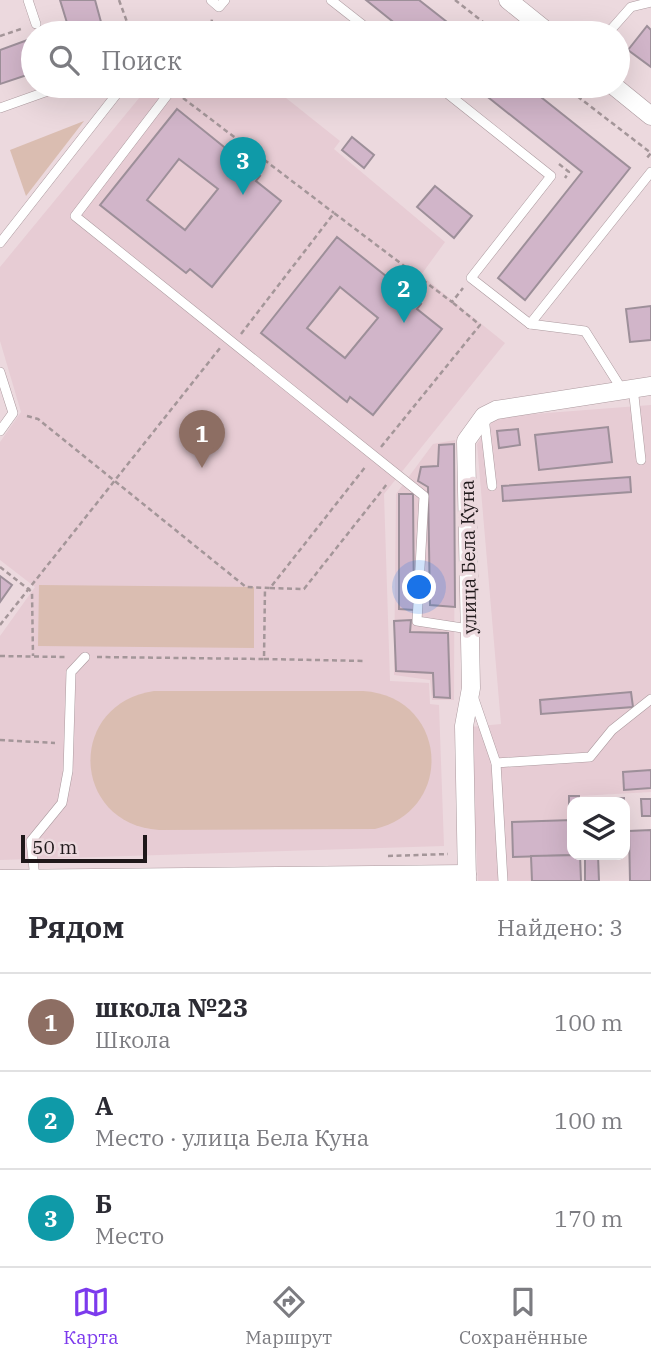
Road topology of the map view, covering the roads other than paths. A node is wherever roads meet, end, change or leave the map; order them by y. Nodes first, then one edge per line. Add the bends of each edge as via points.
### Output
1 (28, 0) edge
2 (211, 0) edge
3 (225, 0) edge
4 (331, 0) edge
5 (508, 0) edge
6 (651, 2) edge
7 (35, 21) edge
8 (358, 21) edge
9 (534, 21) edge
10 (619, 21) edge
11 (28, 98) edge
12 (114, 98) edge
13 (166, 98) edge
14 (453, 98) edge
15 (629, 98) edge
16 (0, 108) edge
17 (651, 116) edge
18 (651, 172) edge
19 (0, 243) edge
20 (530, 324) junction
21 (0, 372) edge
22 (635, 387) edge
23 (484, 416) junction
24 (0, 431) edge
25 (641, 460) dead end
26 (492, 486) dead end
27 (468, 629) junction
28 (85, 657) road end
29 (471, 688) junction
30 (651, 699) edge
31 (496, 763) junction
32 (321, 878) edge
33 (401, 878) edge
34 (467, 878) edge
35 (0, 879) edge
36 (36, 879) junction
37 (503, 881) edge

1 - 7 lane
2 - 3 lane via 219,7
4 - 8 lane
5 - 9 street
6 - 10 lane via 631,7
11 - 16 lane
12 - 19 lane
13 - 27 lane via 75,216 424,496 417,621
14 - 20 lane via 551,176 471,278
15 - 17 street
18 - 20 lane
20 - 22 lane via 585,331
21 - 24 lane via 13,413
22 - 23 street via 505,407
22 - 25 lane
23 - 26 lane
23 - 27 street, улица Бела Куна via 466,441
27 - 29 street, улица Бела Куна
28 - 36 lane via 71,672 62,803 31,841
29 - 31 lane
29 - 34 street, улица Бела Куна via 464,726
30 - 31 lane via 612,730 590,757
31 - 37 lane
32 - 33 street, улица Бела Куна
32 - 36 street, улица Бела Куна
33 - 34 street, улица Бела Куна
35 - 36 street, улица Бела Куна

